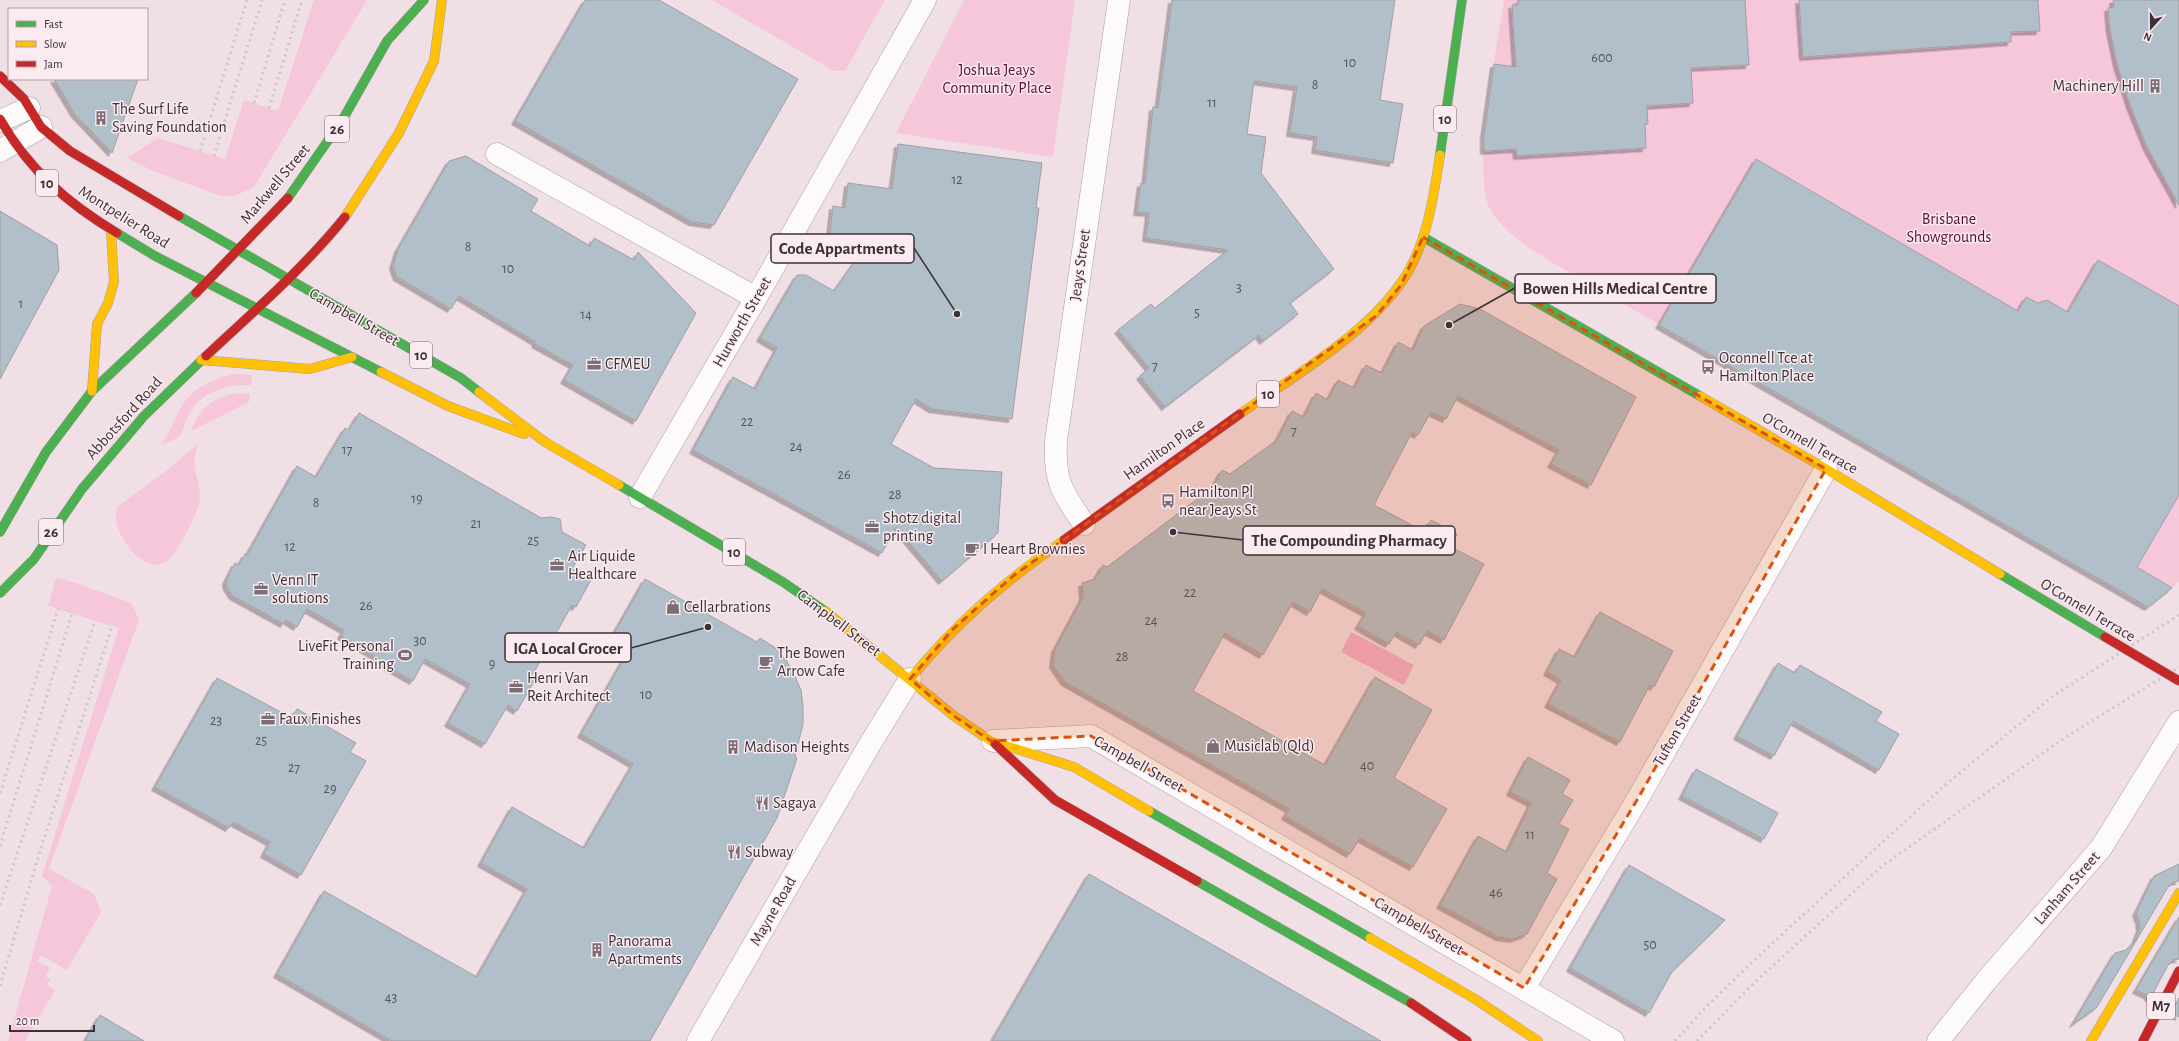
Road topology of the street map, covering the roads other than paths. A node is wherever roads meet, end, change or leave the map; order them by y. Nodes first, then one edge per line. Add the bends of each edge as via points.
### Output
1 (424, 0) edge
2 (442, 0) edge
3 (925, 0) edge
4 (1119, 0) edge
5 (1462, 0) edge
6 (0, 76) edge
7 (29, 108) junction
8 (0, 120) edge
9 (42, 127) junction
10 (6, 148) edge
11 (497, 154) dead end
12 (111, 230) junction
13 (1423, 237) junction
14 (238, 251) junction
15 (289, 280) junction
16 (207, 282) junction
17 (756, 298) junction
18 (259, 309) junction
19 (352, 357) junction
20 (201, 360) junction
21 (92, 391) junction
22 (545, 442) junction
23 (1826, 469) junction
24 (640, 497) junction
25 (1084, 524) junction
26 (0, 532) edge
27 (0, 593) edge
28 (910, 679) junction
29 (2179, 681) edge
30 (2179, 722) edge
31 (992, 741) junction
32 (2179, 893) edge
33 (2179, 972) edge
34 (1524, 988) junction
35 (698, 1041) edge
36 (1467, 1041) edge
37 (1538, 1041) edge
38 (1613, 1041) edge
39 (1938, 1041) edge
40 (2091, 1041) edge
41 (2143, 1041) edge

1 - 14 main road, Markwell Street / 26 via 387,40 343,119 301,182
2 - 15 main road, 26 via 434,61 399,133 335,230
3 - 17 street, Hurworth Street
4 - 25 street, Jeays Street via 1056,447 1059,484
5 - 13 main road, 10 via 1433,203
6 - 7 main road, Montpelier Road / 10 via 24,99
7 - 8 street
7 - 9 main road, Montpelier Road / 10
8 - 10 main road, Montpelier Road / 10
9 - 10 street
9 - 14 main road, Montpelier Road / 10 via 70,151
10 - 12 main road, Montpelier Road / 10 via 45,181
11 - 17 street
12 - 16 main road, Montpelier Road / 10
12 - 21 main road via 114,282 108,303 97,324
13 - 23 main road, O'Connell Terrace
13 - 25 main road, Hamilton Place / 10 via 1401,285 1386,306 1365,325
14 - 15 main road, Campbell Street / 10
14 - 16 main road, Markwell Street / 26
15 - 18 main road, Abbotsford Road / 26
15 - 22 main road, Campbell Street / 10 via 461,378
16 - 18 main road, Montpelier Road / 10
16 - 21 main road, 26
17 - 24 street, Hurworth Street
18 - 19 main road, Campbell Street / 10
18 - 20 main road, Abbotsford Road / 26
19 - 20 main road via 310,369
19 - 22 main road, Campbell Street / 10 via 448,406
20 - 27 main road, Abbotsford Road / 26 via 144,416 99,467 34,559
21 - 26 main road, 26 via 46,452
22 - 24 main road, Campbell Street / 10
23 - 29 main road, O'Connell Terrace, bridge
23 - 34 street, Tufton Street via 1637,800
24 - 28 main road, Campbell Street / 10 via 783,582 832,616
25 - 28 main road, Hamilton Place / 10 via 990,594 942,642
28 - 31 main road, Campbell Street via 954,716
28 - 35 street, Mayne Road
30 - 39 street, Lanham Street via 2101,848
31 - 34 street, Campbell Street via 1091,736
31 - 36 main road via 1055,800 1395,993
31 - 37 main road via 1074,767 1474,998
32 - 40 main road
33 - 41 main road, M7
34 - 38 street, Campbell Street

